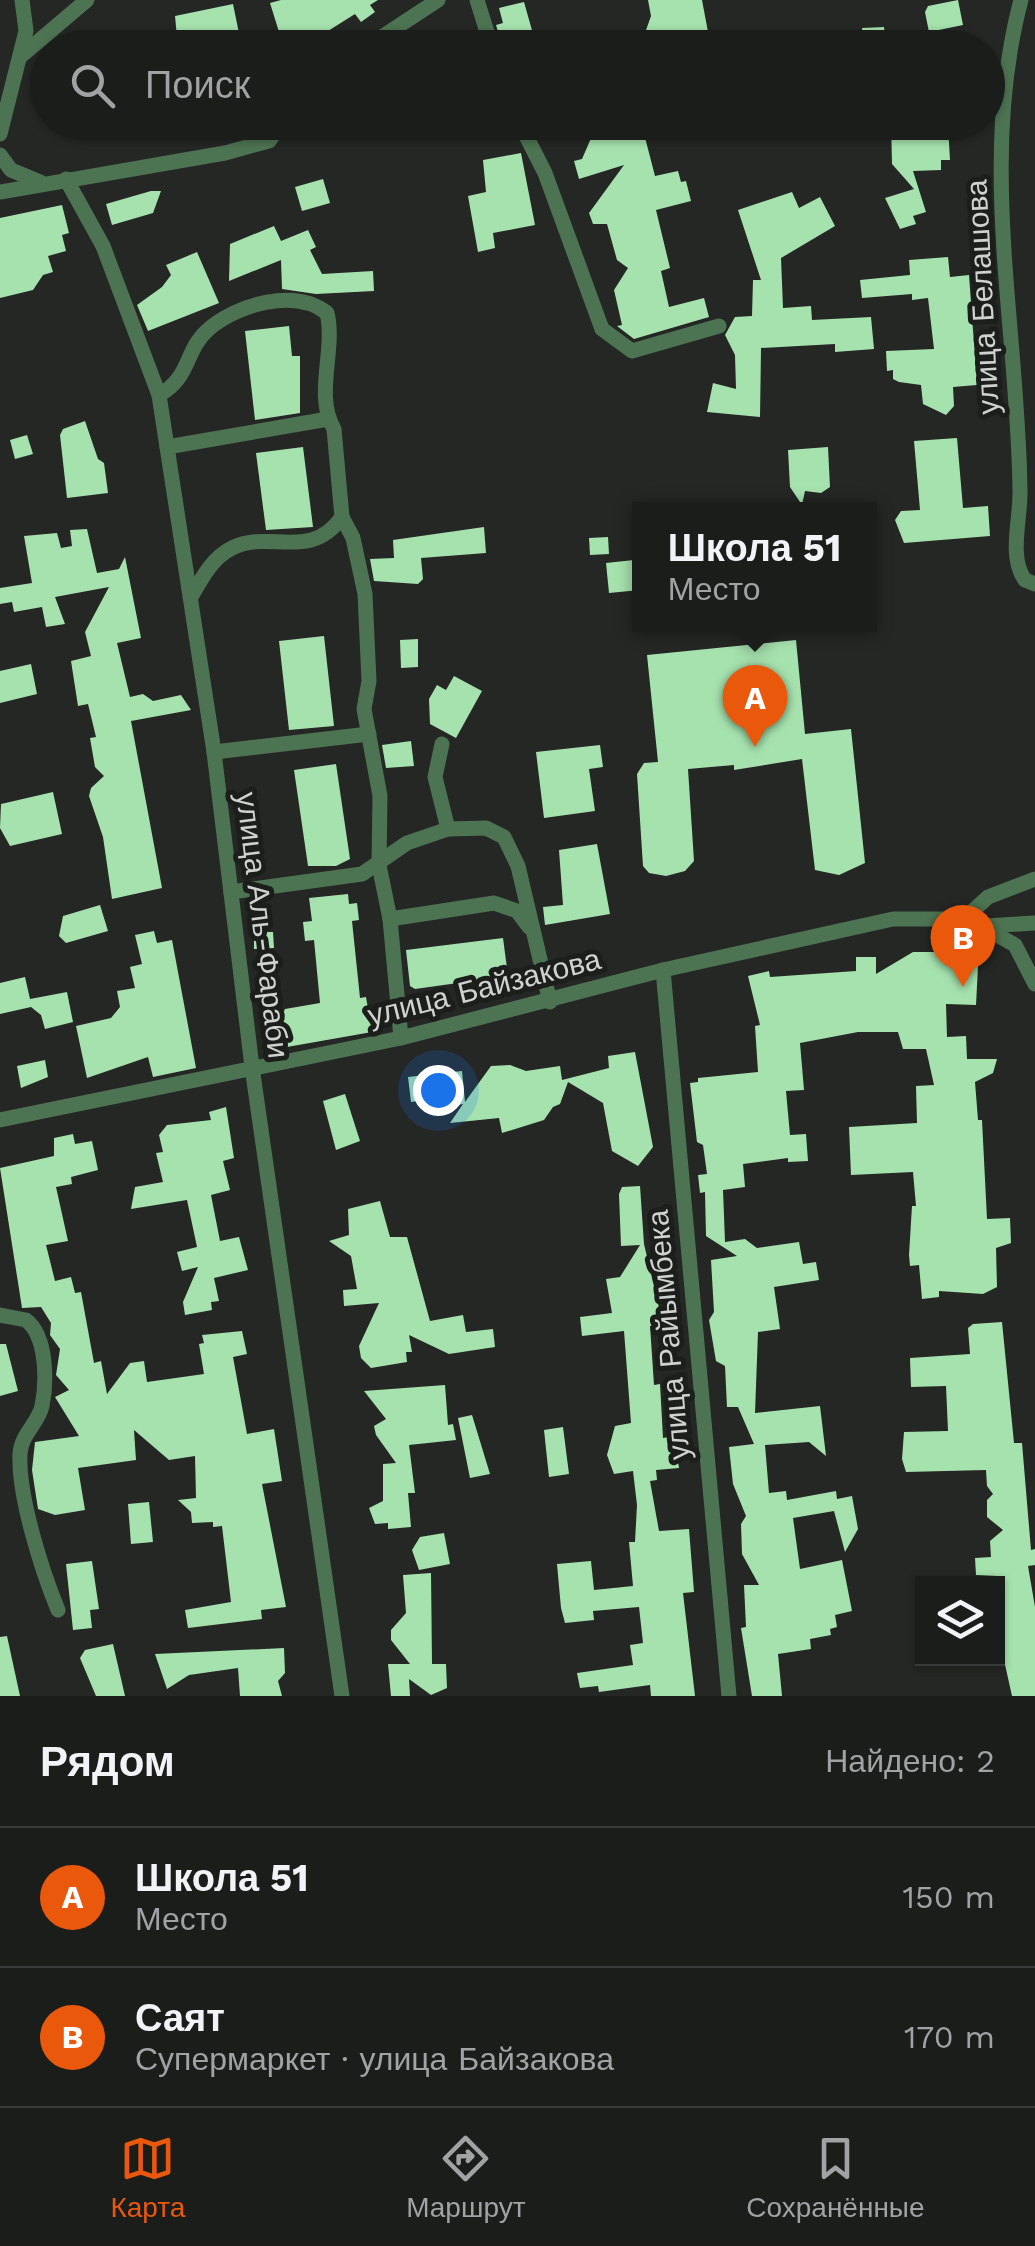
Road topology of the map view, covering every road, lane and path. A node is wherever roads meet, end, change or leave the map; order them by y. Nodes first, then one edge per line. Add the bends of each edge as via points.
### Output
1 (22, 0) edge
2 (87, 0) edge
3 (438, 0) edge
4 (476, 0) edge
5 (1021, 0) edge
6 (52, 30) edge
7 (392, 30) edge
8 (486, 30) edge
9 (30, 48) edge
10 (21, 56) junction
11 (1005, 87) edge
12 (0, 134) edge
13 (268, 140) edge
14 (529, 140) edge
15 (1003, 140) edge
16 (0, 155) edge
17 (66, 178) junction
18 (44, 183) junction
19 (0, 192) edge
20 (719, 326) dead end
21 (159, 395) junction
22 (328, 419) junction
23 (166, 447) junction
24 (342, 517) junction
25 (1035, 584) edge
26 (191, 597) junction
27 (369, 734) junction
28 (442, 744) dead end
29 (214, 752) junction
30 (448, 828) junction
31 (380, 865) junction
32 (1035, 879) edge
33 (231, 892) junction
34 (390, 919) junction
35 (964, 920) junction
36 (1035, 923) edge
37 (981, 926) junction
38 (531, 929) junction
39 (663, 970) junction
40 (1035, 984) edge
41 (550, 1002) junction
42 (400, 1038) junction
43 (252, 1067) junction
44 (0, 1120) edge
45 (0, 1315) edge
46 (58, 1610) dead end
47 (342, 1696) edge
48 (728, 1696) edge

1 - 10 street
2 - 6 street
3 - 7 street
4 - 8 street
5 - 11 street, улица Белашова
9 - 10 street
10 - 12 street
13 - 17 street via 226,153
14 - 20 street via 606,334 632,351
15 - 25 street, улица Белашова via 1003,277 1020,489 1017,562
16 - 18 street via 10,170
17 - 18 street
17 - 21 street, улица Аль-Фараби via 104,246
18 - 19 street
21 - 22 street via 182,378 210,328 255,307 300,300 327,313
21 - 23 street, улица Аль-Фараби
22 - 23 street
22 - 24 street
23 - 26 street, улица Аль-Фараби
24 - 26 street via 321,539 228,550
24 - 27 street via 366,594
26 - 29 street, улица Аль-Фараби
27 - 29 street
27 - 31 street via 380,796
28 - 30 street via 435,777
29 - 33 street, улица Аль-Фараби
30 - 31 street via 406,842
30 - 38 street via 486,828 504,837 518,866
31 - 33 street via 334,880
31 - 34 street
32 - 35 street via 988,897
33 - 43 street, улица Аль-Фараби
34 - 38 street via 506,904
34 - 42 street
35 - 37 street, улица Байзакова
35 - 39 street, улица Байзакова via 893,920
36 - 37 street, улица Байзакова
37 - 40 street, улица Байзакова via 1016,945
38 - 41 street
39 - 41 street, улица Байзакова
39 - 48 street, улица Райымбека
41 - 42 street, улица Байзакова
42 - 43 street, улица Байзакова
43 - 44 street, улица Байзакова
43 - 47 street, улица Аль-Фараби
45 - 46 street via 26,1320 42,1339 42,1405 20,1448 20,1470

